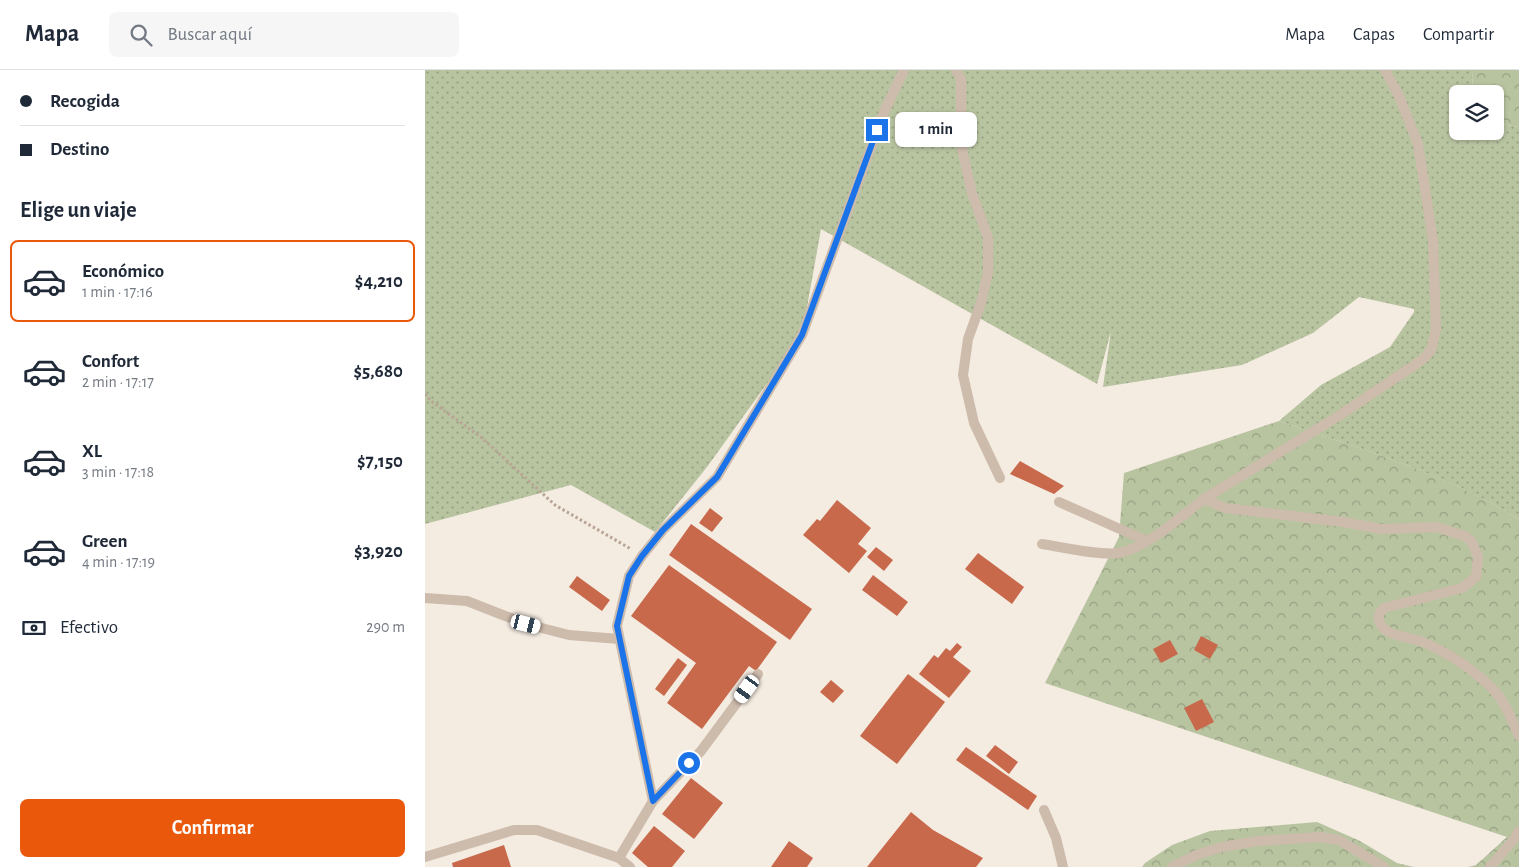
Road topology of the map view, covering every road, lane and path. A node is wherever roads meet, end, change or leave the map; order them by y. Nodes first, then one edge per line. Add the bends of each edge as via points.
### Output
1 (904, 70) edge
2 (956, 70) edge
3 (1385, 70) edge
4 (425, 394) edge
5 (1000, 478) dead end
6 (1204, 499) junction
7 (1059, 502) dead end
8 (1147, 541) junction
9 (1042, 544) dead end
10 (642, 556) junction
11 (425, 598) edge
12 (619, 639) junction
13 (758, 674) dead end
14 (1519, 736) edge
15 (653, 801) junction
16 (1044, 810) dead end
17 (1519, 830) edge
18 (425, 857) edge
19 (619, 858) junction
20 (630, 867) edge
21 (1063, 867) edge
22 (1173, 867) edge
23 (1384, 867) edge
24 (1490, 867) edge

1 - 10 lane via 884,112 802,335 717,477 663,530
2 - 5 lane via 961,79 961,145 971,193 988,238 988,272 968,338 963,375 974,423
3 - 6 lane via 1418,144 1433,241 1436,330 1431,350 1423,359 1340,415
4 - 10 path via 483,438 555,505
6 - 8 lane
6 - 14 lane via 1235,509 1381,529 1436,527 1465,536 1472,542 1478,557 1476,577 1471,583 1384,608 1378,618 1381,626 1391,632 1449,655 1478,676 1499,696
7 - 8 lane
8 - 9 lane via 1118,553
10 - 12 lane via 629,576 617,626
11 - 12 lane via 467,601 526,624 569,635
12 - 15 lane
13 - 15 lane via 701,751
15 - 19 lane
16 - 21 lane via 1056,838
17 - 24 lane
18 - 19 lane via 514,830 537,830
19 - 20 lane
22 - 23 lane via 1221,847 1319,837 1339,840

